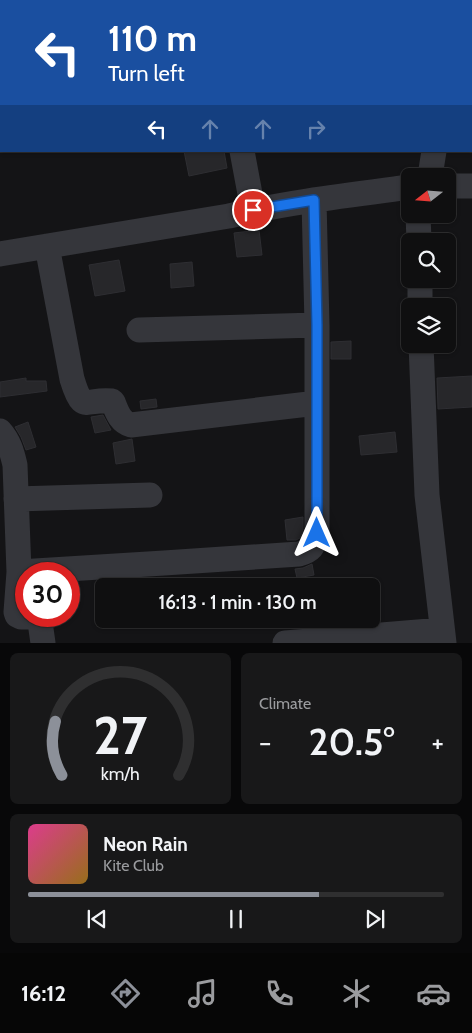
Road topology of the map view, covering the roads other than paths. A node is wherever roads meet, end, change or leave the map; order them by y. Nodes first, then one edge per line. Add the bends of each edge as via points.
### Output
1 (242, 152) edge
2 (434, 152) edge
3 (431, 168) edge
4 (456, 186) edge
5 (472, 186) edge
6 (401, 188) edge
7 (314, 200) junction
8 (253, 210) junction
9 (47, 246) junction
10 (0, 254) edge
11 (317, 325) junction
12 (139, 330) dead end
13 (421, 353) edge
14 (317, 403) junction
15 (0, 430) edge
16 (150, 495) dead end
17 (16, 499) junction
18 (19, 562) edge
19 (80, 568) edge
20 (8, 619) edge
21 (443, 637) edge
22 (43, 643) edge
23 (285, 643) edge

1 - 8 street
2 - 3 street
4 - 5 street
6 - 7 street
7 - 8 street
7 - 11 street
8 - 9 street
9 - 10 street
9 - 14 street via 72,380 80,400 86,403 112,401 120,418 131,425
11 - 12 street
11 - 14 street
13 - 21 street via 427,495
14 - 19 street via 317,533 308,551
15 - 17 street via 12,449
16 - 17 street
17 - 18 street
20 - 22 street via 38,617
21 - 23 street

